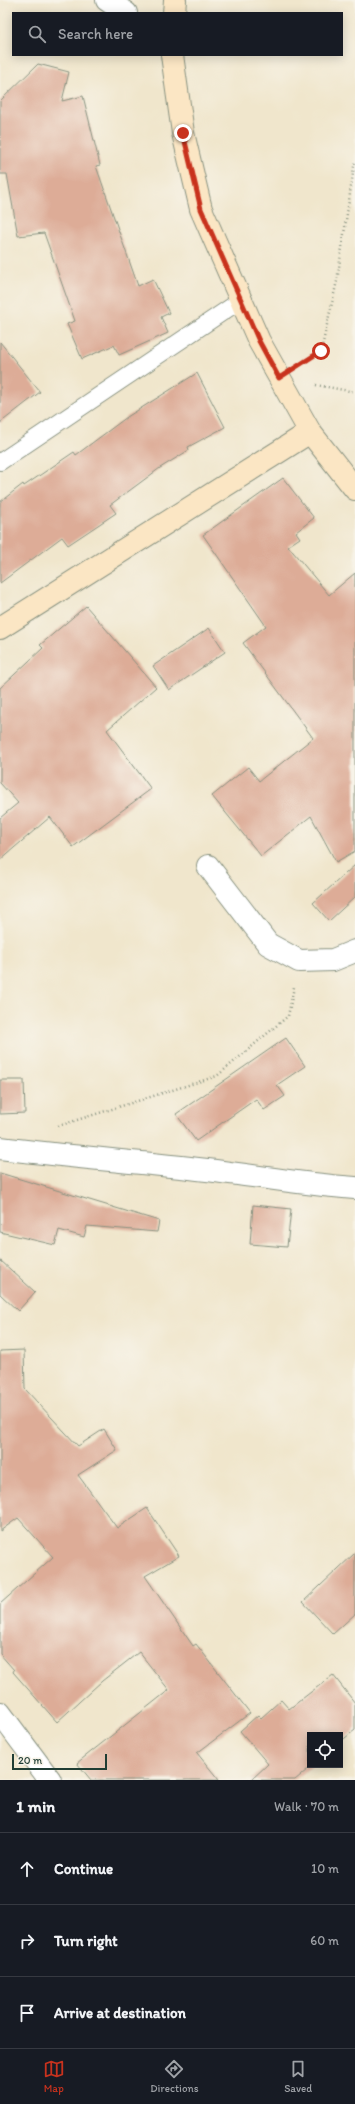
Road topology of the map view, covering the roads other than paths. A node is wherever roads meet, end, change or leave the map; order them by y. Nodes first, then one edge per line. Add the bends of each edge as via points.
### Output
1 (107, 0) edge
2 (175, 0) edge
3 (125, 12) edge
4 (174, 12) edge
5 (172, 56) edge
6 (241, 300) junction
7 (310, 432) junction
8 (0, 462) edge
9 (355, 489) edge
10 (0, 628) edge
11 (208, 866) dead end
12 (355, 951) edge
13 (0, 1148) edge
14 (355, 1188) edge
15 (0, 1713) edge
16 (50, 1780) edge

1 - 3 street
2 - 4 main road
5 - 6 main road via 183,133 201,209
6 - 7 main road via 259,341
6 - 8 lane
7 - 9 main road
7 - 10 main road
11 - 12 street via 268,944 299,961 333,960
13 - 14 street via 190,1168 308,1185
15 - 16 street

